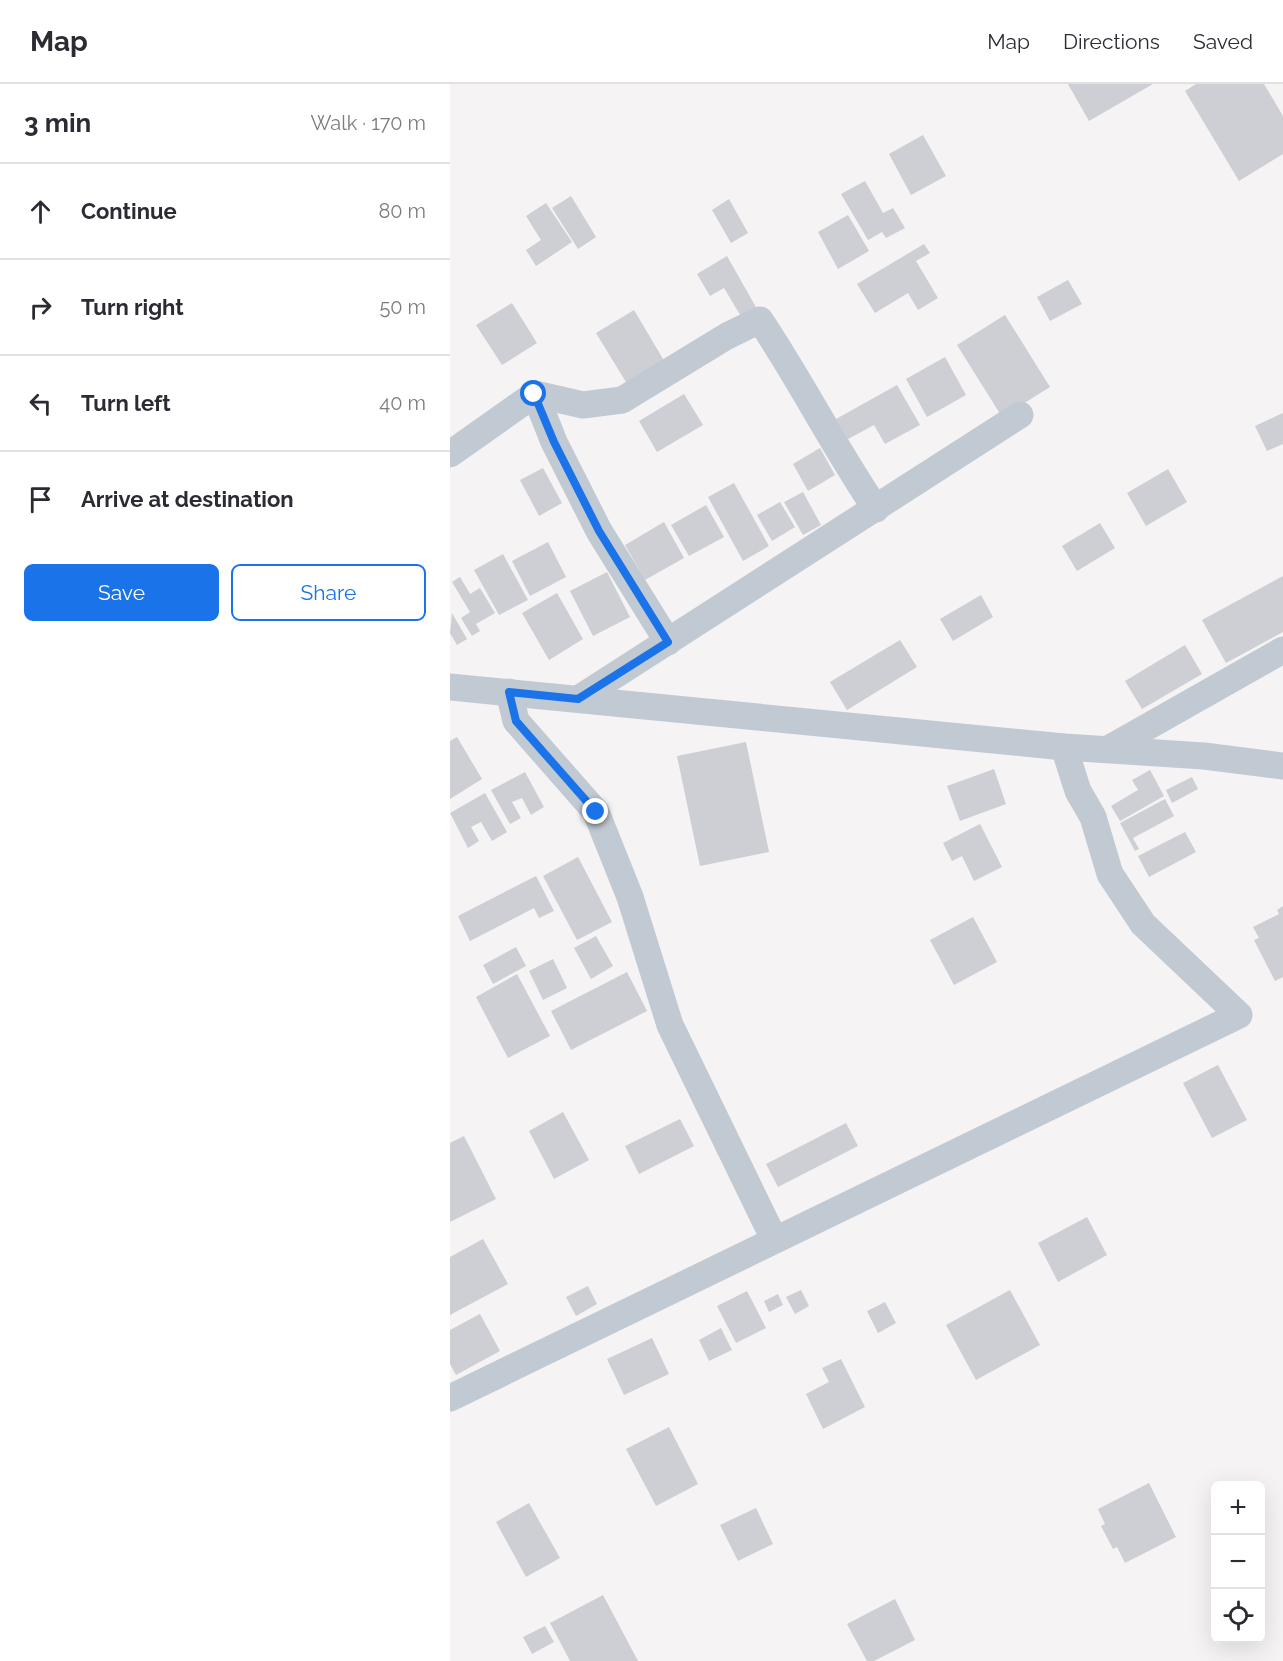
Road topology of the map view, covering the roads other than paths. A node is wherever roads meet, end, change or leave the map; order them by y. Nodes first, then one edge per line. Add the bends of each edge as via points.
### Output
1 (534, 394) junction
2 (1020, 415) dead end
3 (450, 454) edge
4 (876, 509) junction
5 (668, 642) junction
6 (1283, 650) edge
7 (450, 687) edge
8 (509, 692) junction
9 (578, 699) junction
10 (1064, 747) junction
11 (1110, 748) junction
12 (1283, 766) edge
13 (774, 1239) junction
14 (450, 1398) edge

1 - 3 street
1 - 4 street via 583,405 622,400 760,320 795,371 850,472
1 - 5 street via 599,531
2 - 4 street
4 - 5 street
5 - 9 street
6 - 11 street
7 - 8 street
8 - 9 street
8 - 13 street via 516,721 596,812 630,897 670,1025
9 - 10 street
10 - 11 street
10 - 13 street via 1078,791 1093,817 1110,874 1143,924 1239,1015
11 - 12 street
13 - 14 street

